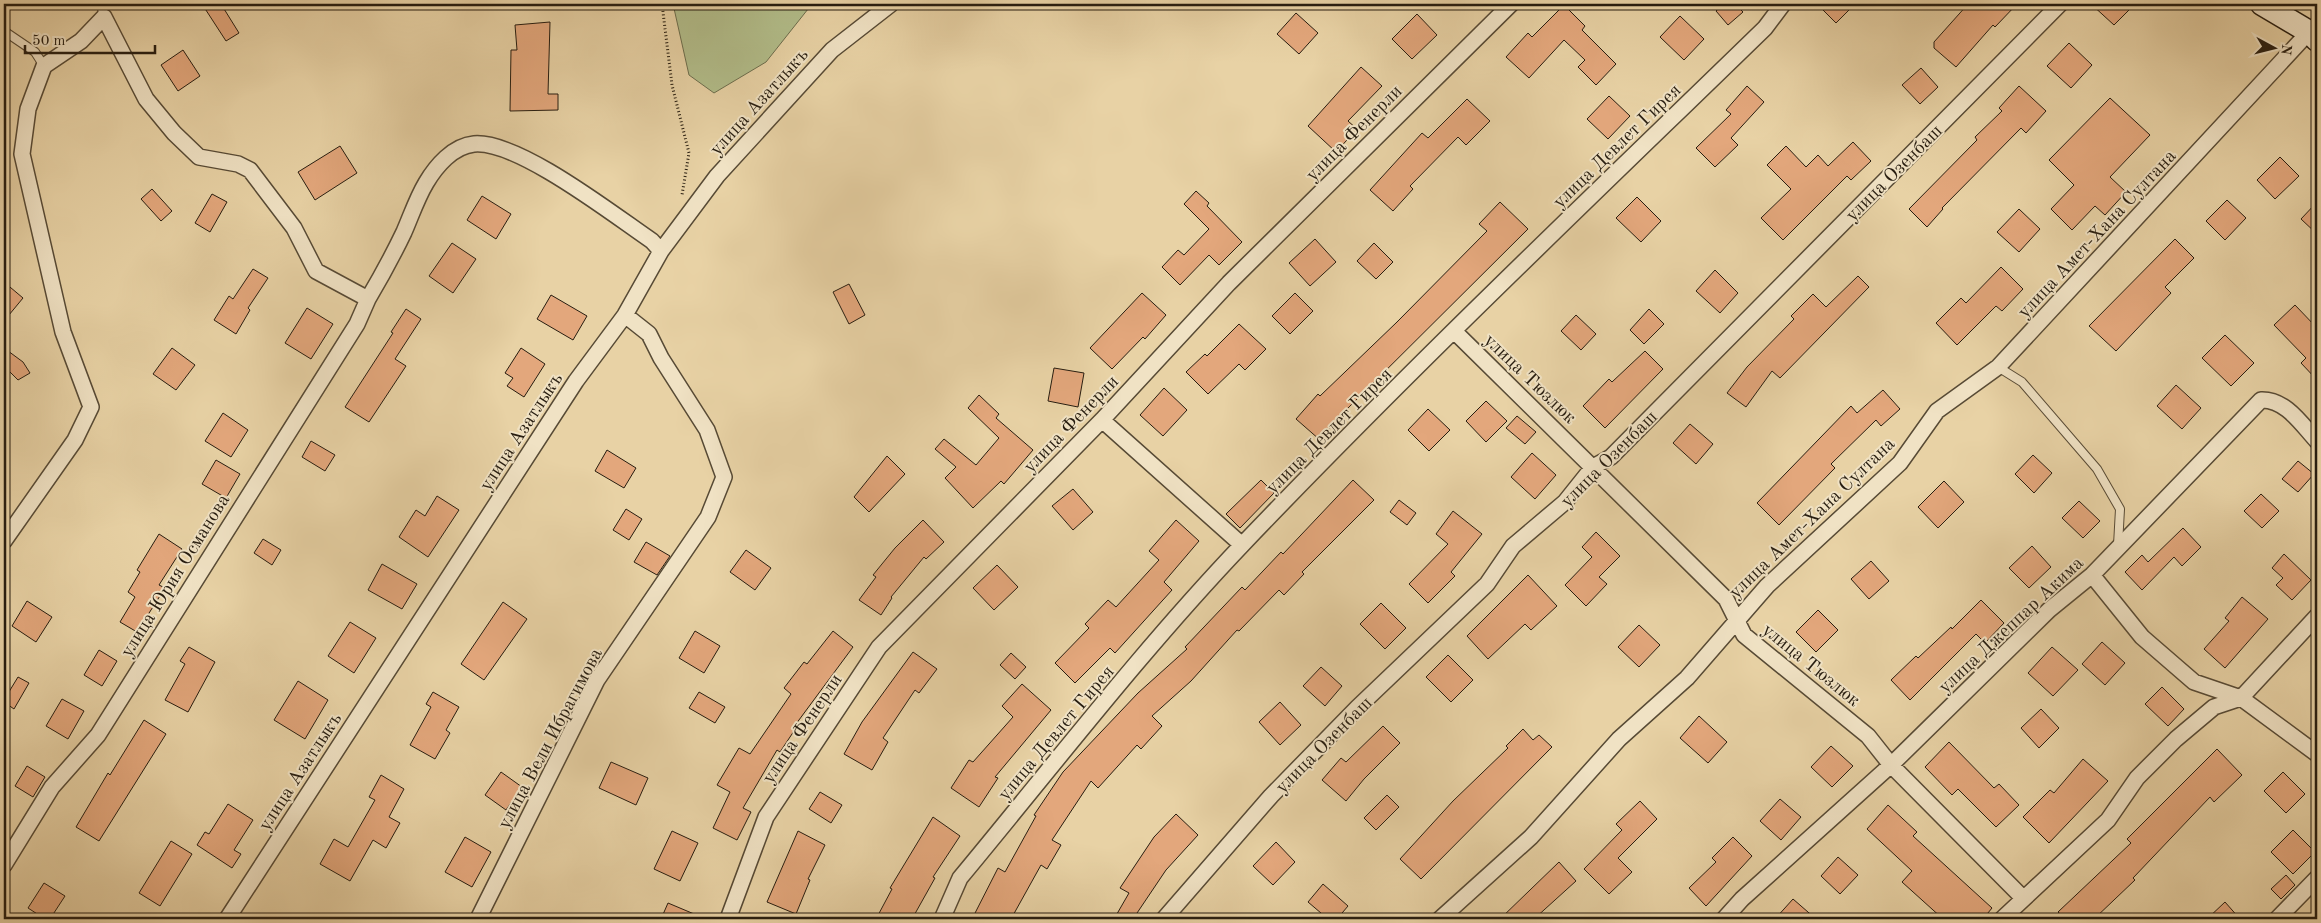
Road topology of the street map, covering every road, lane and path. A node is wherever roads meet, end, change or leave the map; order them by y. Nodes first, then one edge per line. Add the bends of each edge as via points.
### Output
1 (662, 4) edge
2 (892, 4) edge
3 (1511, 4) edge
4 (1783, 4) edge
5 (2060, 4) edge
6 (2262, 4) edge
7 (102, 11) edge
8 (4, 31) edge
9 (2313, 36) edge
10 (44, 66) junction
11 (681, 199) dead end
12 (661, 251) junction
13 (368, 299) junction
14 (625, 315) junction
15 (1454, 331) junction
16 (1998, 367) junction
17 (1102, 420) junction
18 (2317, 441) edge
19 (1593, 467) junction
20 (4, 541) edge
21 (1242, 545) junction
22 (2118, 546) junction
23 (2092, 575) junction
24 (2317, 616) edge
25 (1736, 619) junction
26 (2241, 698) junction
27 (2317, 754) edge
28 (1891, 766) junction
29 (4, 865) edge
30 (2317, 878) edge
31 (2023, 898) junction
32 (227, 919) edge
33 (478, 919) edge
34 (728, 919) edge
35 (942, 919) edge
36 (1164, 919) edge
37 (1440, 919) edge
38 (1724, 919) edge
39 (2002, 919) edge
40 (2277, 919) edge

1 - 11 path via 672,85 689,154
2 - 12 street, улица Азатлыкъ via 832,50 717,176
3 - 17 street, улица Фенерли via 1228,283
4 - 15 street, улица Девлет Гирея via 1765,28
5 - 19 street, улица Озенбаш via 1611,456
6 - 9 street
7 - 10 street via 81,41
7 - 13 street via 146,99 174,133 199,157 238,164 250,170 294,228 316,271
8 - 10 lane via 35,52
9 - 16 street, улица Амет-Хана Султана
10 - 20 street via 28,109 22,154 63,332 91,407 75,440
12 - 13 street, улица Юрия Османова via 652,241 536,165 512,152 473,144 454,151 425,184
12 - 14 street, улица Азатлыкъ
13 - 29 street, улица Юрия Османова via 357,324 98,735 52,787
14 - 32 street, улица Азатлыкъ via 576,381
14 - 33 street, улица Вели Ибрагимова via 649,334 707,430 724,477 708,517 597,680
15 - 19 street, улица Тюзлюк
15 - 21 street, улица Девлет Гирея
16 - 22 lane via 2022,382 2097,470 2120,509
16 - 25 street, улица Амет-Хана Султана via 1938,411 1900,463 1767,586
17 - 21 street
17 - 34 street, улица Фенерли via 879,647 766,817
18 - 22 street, улица Джеппар Акима via 2283,405 2270,399 2262,400
19 - 25 street, улица Тюзлюк via 1726,599
19 - 36 street, улица Озенбаш via 1565,502 1513,546 1487,584 1271,796
21 - 35 street, улица Девлет Гирея via 1180,612 960,878
22 - 23 street, улица Джеппар Акима
23 - 26 street via 2142,637 2194,682
23 - 28 street, улица Джеппар Акима via 2049,610
24 - 26 street
25 - 28 street, улица Тюзлюк via 1744,635 1868,736
25 - 37 street, улица Амет-Хана Султана via 1687,678 1619,739 1531,837
26 - 27 street
26 - 31 street via 2214,707 2176,739 2137,778 2108,820
28 - 31 street, улица Тюзлюк
28 - 38 street, улица Джеппар Акима via 1742,899
30 - 40 street
31 - 39 street

